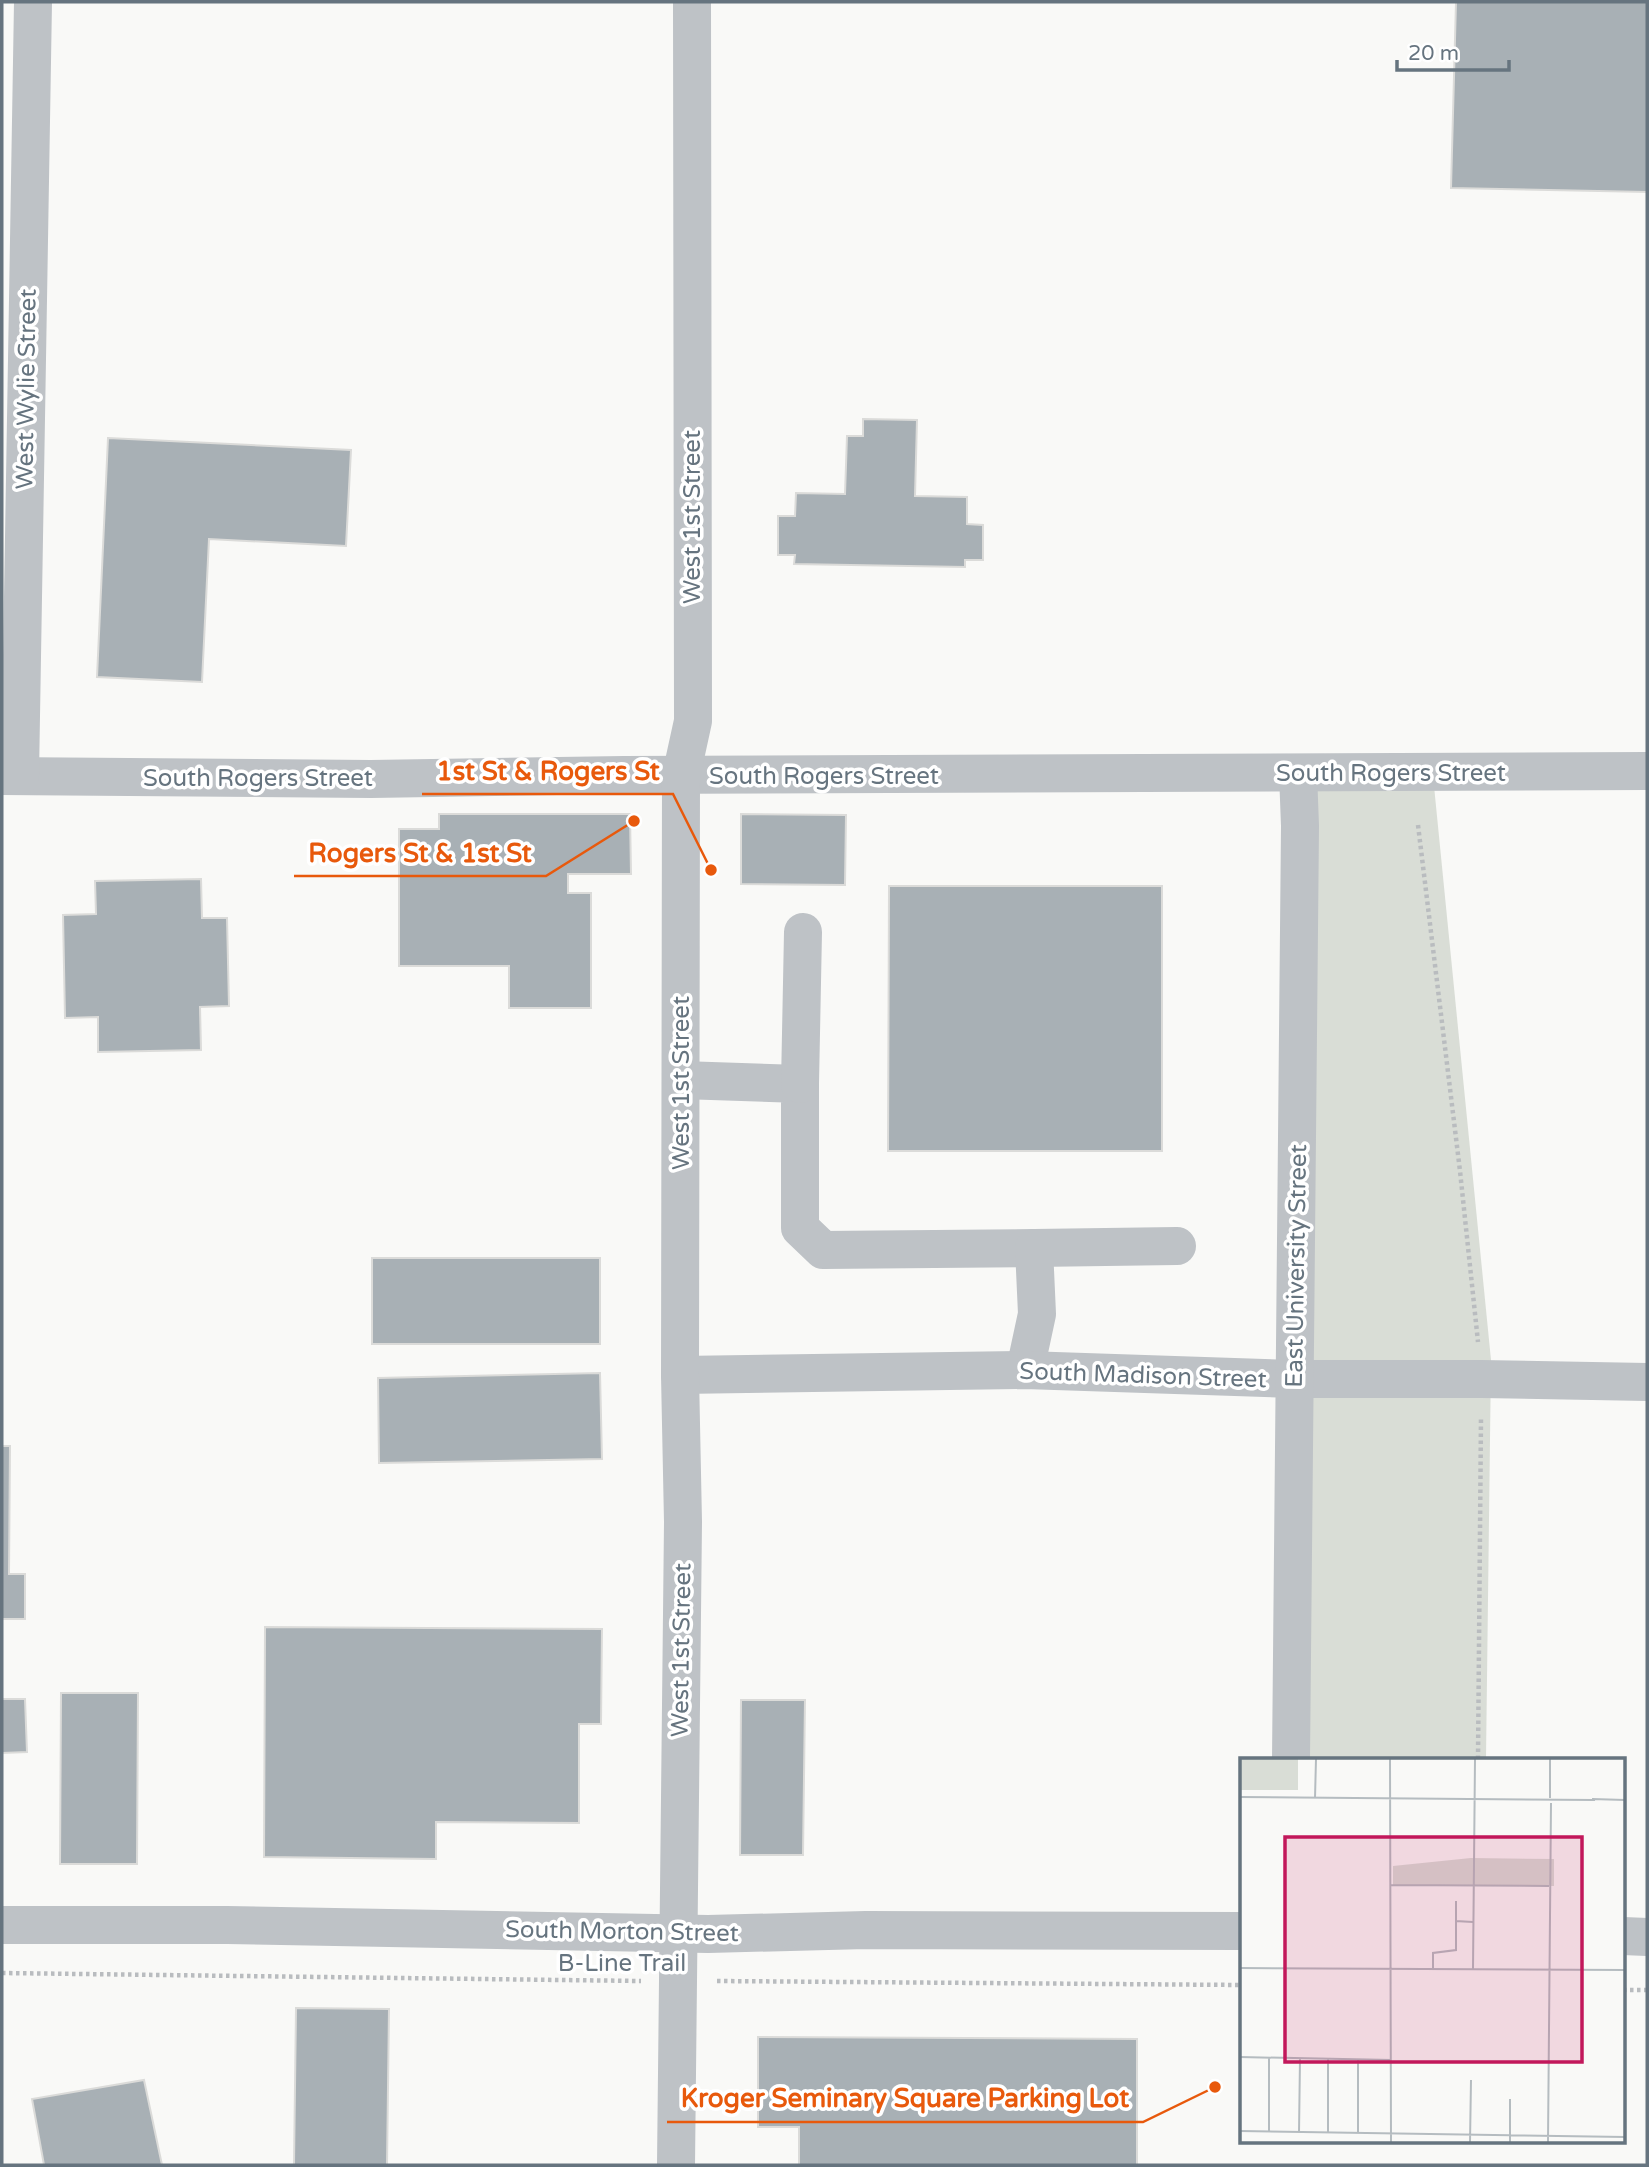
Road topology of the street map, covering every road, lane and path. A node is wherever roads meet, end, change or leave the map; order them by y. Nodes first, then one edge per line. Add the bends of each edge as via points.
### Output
1 (33, 2) edge
2 (692, 2) edge
3 (16, 106) edge
4 (15, 313) edge
5 (13, 533) edge
6 (1647, 771) edge
7 (1298, 774) junction
8 (11, 776) edge
9 (681, 776) junction
10 (1418, 825) dead end
11 (803, 932) dead end
12 (681, 1080) junction
13 (800, 1084) junction
14 (1177, 1246) dead end
15 (1034, 1248) junction
16 (1025, 1370) junction
17 (680, 1375) junction
18 (1294, 1379) junction
19 (1481, 1379) junction
20 (1647, 1382) edge
21 (1291, 1758) edge
22 (1478, 1758) edge
23 (2, 1925) edge
24 (1240, 1931) edge
25 (677, 1933) junction
26 (1624, 1936) edge
27 (1647, 1937) edge
28 (2, 1973) edge
29 (676, 1981) junction
30 (1240, 1985) edge
31 (1624, 1990) edge
32 (1647, 1990) edge
33 (676, 2165) edge

1 - 3 street, West Wylie Street
2 - 9 street, West 1st Street via 693,721
3 - 4 street, West Wylie Street
4 - 5 street, West Wylie Street
5 - 8 street, West Wylie Street
6 - 7 street, South Rogers Street
7 - 9 street, South Rogers Street
7 - 18 street, East University Street
8 - 9 street, South Rogers Street
9 - 12 street, West 1st Street
10 - 19 path
11 - 13 street
12 - 13 street
12 - 17 street, West 1st Street
13 - 15 street via 800,1228 823,1250
14 - 15 street
15 - 16 street via 1037,1314
16 - 17 street, South Madison Street
16 - 18 street, South Madison Street
17 - 25 street, West 1st Street via 683,1522
18 - 19 street, South Madison Street
18 - 21 street, East University Street
19 - 20 street, South Madison Street
19 - 22 path
23 - 25 street, South Morton Street
24 - 25 street, South Morton Street
25 - 29 street, West 1st Street
26 - 27 street
28 - 29 path, B-Line Trail
29 - 30 path, B-Line Trail
29 - 33 street, West 1st Street
31 - 32 path

